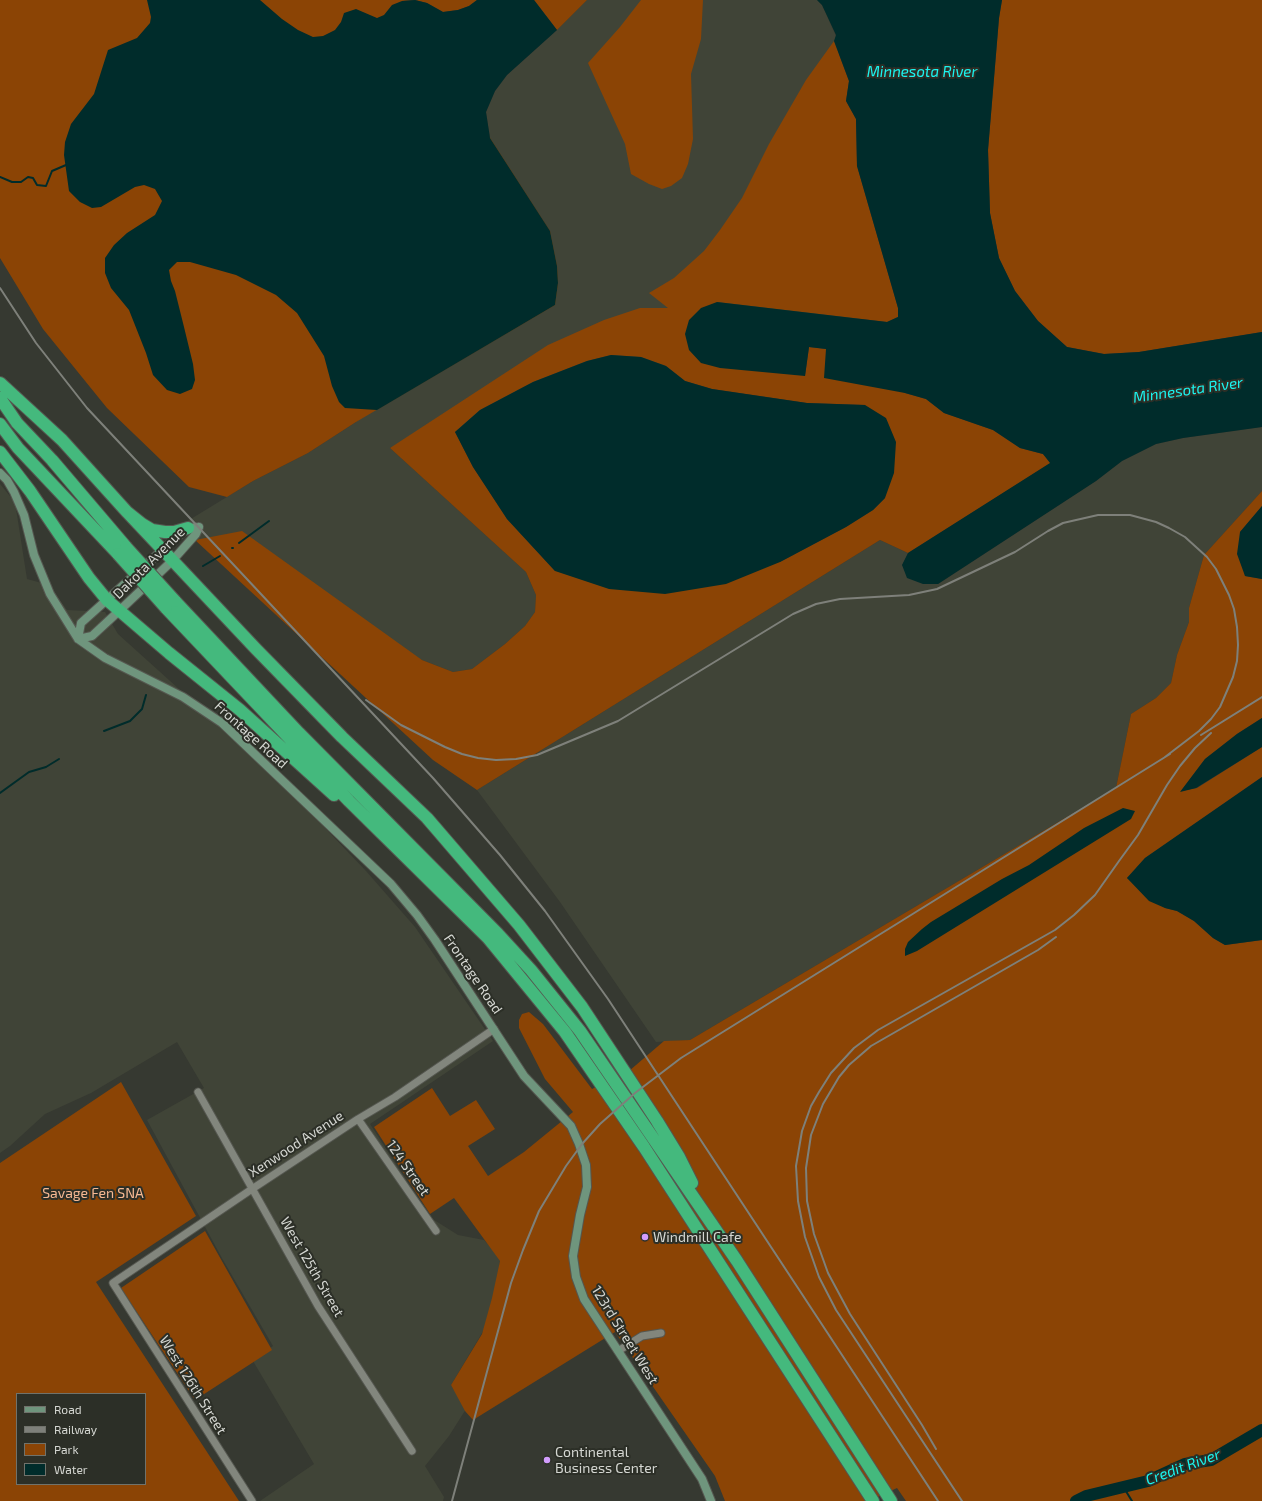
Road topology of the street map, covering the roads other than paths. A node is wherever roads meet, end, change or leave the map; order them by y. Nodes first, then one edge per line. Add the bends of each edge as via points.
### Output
1 (0, 383) edge
2 (0, 398) edge
3 (0, 424) edge
4 (0, 452) edge
5 (0, 473) edge
6 (127, 512) junction
7 (188, 528) junction
8 (162, 550) junction
9 (122, 551) junction
10 (172, 561) junction
11 (107, 600) junction
12 (170, 605) junction
13 (119, 612) junction
14 (78, 639) junction
15 (377, 828) junction
16 (494, 1029) junction
17 (198, 1092) dead end
18 (358, 1119) junction
19 (252, 1189) junction
20 (708, 1219) junction
21 (436, 1231) dead end
22 (113, 1283) joint
23 (661, 1333) dead end
24 (618, 1351) junction
25 (412, 1450) dead end
26 (889, 1497) edge
27 (252, 1501) edge
28 (711, 1501) edge
29 (873, 1501) edge

1 - 6 highway via 62,440
2 - 9 highway via 17,422 52,460
3 - 9 highway via 18,448
4 - 11 highway
5 - 14 street, Frontage Road via 14,492 24,515 34,555 50,594
6 - 7 highway via 152,530 174,532
6 - 8 highway
7 - 8 street, Dakota Avenue
7 - 10 street, Dakota Avenue via 199,527 196,534
8 - 10 highway
8 - 11 street, Dakota Avenue
9 - 12 highway, bridge
10 - 13 street, Dakota Avenue
10 - 20 highway via 261,655 427,818 519,925 582,1008 665,1133
11 - 13 highway
11 - 14 street, Dakota Avenue via 81,623
12 - 15 highway via 349,801
12 - 20 highway via 531,970 580,1031
13 - 14 street, Dakota Avenue via 92,636
13 - 15 highway via 240,710 324,787
14 - 16 street, Frontage Road via 105,658 183,697 222,723 391,884 422,922
15 - 29 highway via 488,938 565,1032 644,1147
16 - 18 street, Xenwood Avenue
16 - 24 street, 123rd Street West via 524,1076 570,1126 579,1144 586,1165 587,1187 573,1256 576,1276 584,1298
17 - 19 street, West 125th Street
18 - 19 street, Xenwood Avenue
18 - 21 street, 124 Street
19 - 22 street, Xenwood Avenue
19 - 25 street, West 125th Street via 318,1306
20 - 26 highway
22 - 27 street, West 126th Street
23 - 24 street via 642,1336
24 - 28 street, 123rd Street West via 702,1479
26 - 29 street

